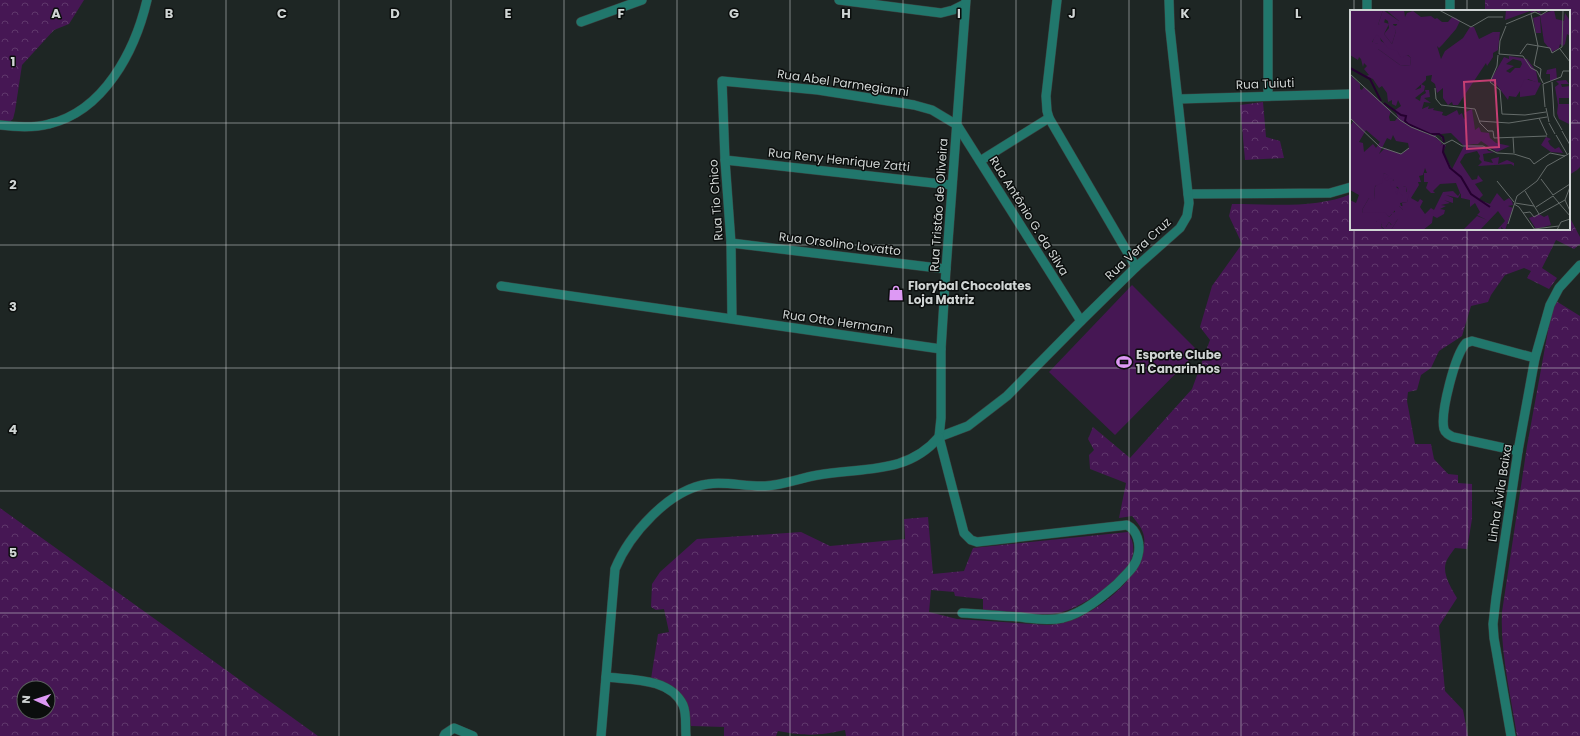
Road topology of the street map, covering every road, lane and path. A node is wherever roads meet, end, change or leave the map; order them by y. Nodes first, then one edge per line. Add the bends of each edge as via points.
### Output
1 (147, 0) edge
2 (642, 0) edge
3 (839, 0) edge
4 (1057, 0) edge
5 (1169, 0) edge
6 (1268, 0) edge
7 (879, 2) edge
8 (966, 2) edge
9 (581, 22) dead end
10 (722, 81) joint
11 (1350, 94) edge
12 (1268, 96) junction
13 (1179, 98) junction
14 (1049, 118) junction
15 (0, 125) edge
16 (957, 125) junction
17 (725, 160) junction
18 (980, 161) junction
19 (951, 185) junction
20 (1350, 187) edge
21 (1188, 194) junction
22 (731, 243) junction
23 (1580, 265) edge
24 (1136, 267) junction
25 (946, 269) junction
26 (501, 286) dead end
27 (732, 318) junction
28 (1081, 321) junction
29 (942, 349) junction
30 (1535, 358) junction
31 (939, 437) junction
32 (1518, 451) junction
33 (962, 613) dead end
34 (606, 677) junction
35 (444, 736) edge
36 (473, 736) edge
37 (601, 736) edge
38 (686, 736) edge
39 (1511, 736) edge

1 - 15 street via 134,44 106,88 91,102 78,112 49,125
2 - 9 street
3 - 7 street
4 - 14 street via 1046,96 1046,111
5 - 13 street, Rua Vera Cruz
6 - 12 street
7 - 8 street via 941,13 953,10
8 - 16 street, Rua Tristão de Oliveira
10 - 16 street, Rua Abel Parmegianni via 818,90 914,105 932,110
10 - 17 street, Rua Tio Chico
11 - 12 street, Rua Tuiuti
12 - 13 street, Rua Tuiuti
13 - 21 street, Rua Vera Cruz
14 - 18 street
14 - 24 street
16 - 18 street, Rua Antônio G. da Silva
16 - 19 street, Rua Tristão de Oliveira
17 - 19 street, Rua Reny Henrique Zatti
17 - 22 street, Rua Tio Chico
18 - 28 street, Rua Antônio G. da Silva
19 - 25 street, Rua Tristão de Oliveira
20 - 21 street via 1330,193
21 - 24 street, Rua Vera Cruz via 1189,211 1183,225
22 - 25 street, Rua Orsolino Lovatto
22 - 27 street, Rua Tio Chico
23 - 30 street, Linha Ávila Baixa via 1559,288 1550,305
24 - 28 street, Rua Vera Cruz
25 - 29 street, Rua Tristão de Oliveira
26 - 27 street, Rua Otto Hermann
27 - 29 street, Rua Otto Hermann
28 - 31 street, Rua Vera Cruz via 1007,396 968,426
29 - 31 street, Rua Tristão de Oliveira via 942,418
30 - 32 street, Linha Ávila Baixa
30 - 32 street via 1472,342 1466,343 1459,353 1445,405 1444,430 1447,434
31 - 33 street via 964,533 971,540 984,541 1127,525 1132,528 1138,541 1138,556 1130,571 1106,594 1075,613 1060,618 1044,619
31 - 34 street via 920,453 887,467 827,473 779,485 709,484 694,487 670,501 654,514 633,538 615,569
32 - 39 street, Linha Ávila Baixa via 1493,624
34 - 37 street
34 - 38 street via 657,684 668,688 683,706
35 - 36 street via 454,728

